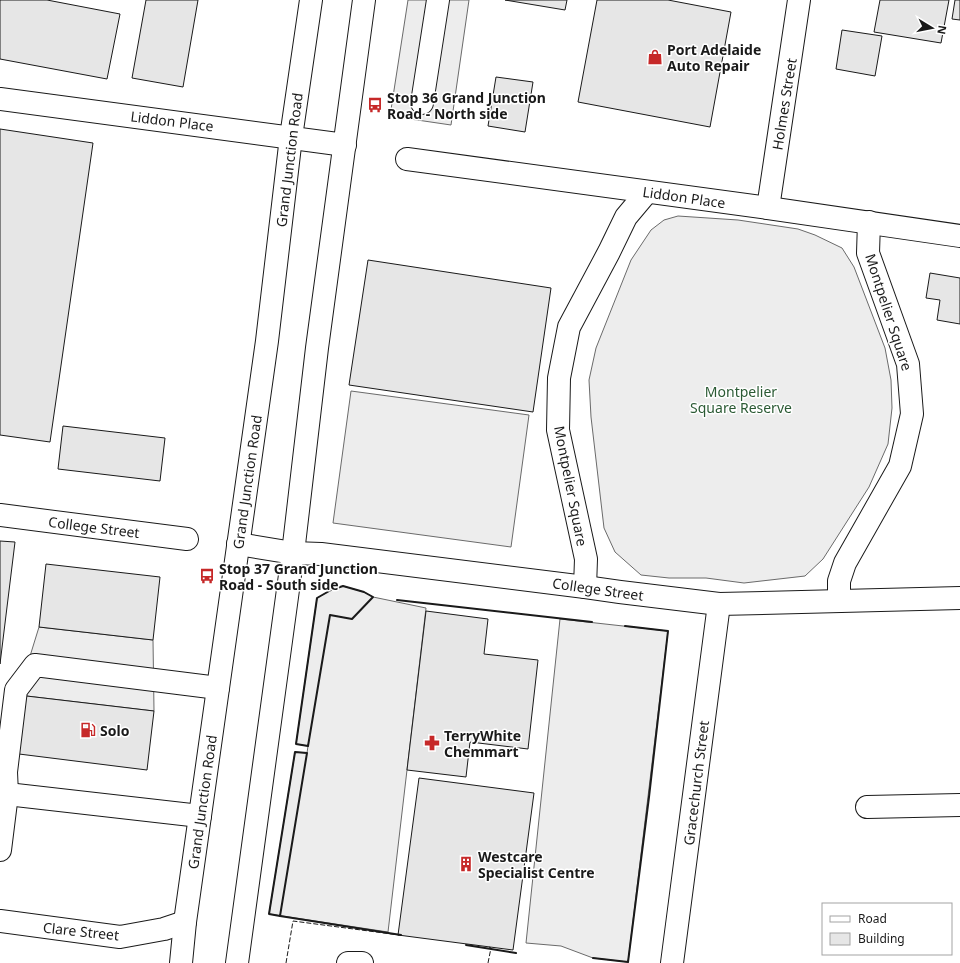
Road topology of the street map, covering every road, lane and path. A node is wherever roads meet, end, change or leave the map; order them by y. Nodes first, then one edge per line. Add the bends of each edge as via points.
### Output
1 (311, 0) edge
2 (364, 0) edge
3 (438, 0) edge
4 (799, 0) edge
5 (0, 99) edge
6 (422, 103) dead end
7 (291, 137) junction
8 (345, 144) junction
9 (407, 159) dead end
10 (647, 192) junction
11 (768, 208) junction
12 (869, 222) junction
13 (960, 236) edge
14 (0, 515) edge
15 (187, 539) dead end
16 (238, 544) junction
17 (293, 553) junction
18 (584, 587) junction
19 (960, 598) edge
20 (839, 601) junction
21 (719, 604) junction
22 (218, 688) junction
23 (7, 794) junction
24 (960, 805) edge
25 (867, 807) dead end
26 (200, 816) junction
27 (0, 850) edge
28 (0, 921) edge
29 (185, 922) junction
30 (181, 963) edge
31 (237, 963) edge
32 (348, 963) edge
33 (362, 963) edge
34 (672, 963) edge

1 - 7 main road, Grand Junction Road
2 - 8 main road
3 - 6 main road
4 - 11 main road, Holmes Street
5 - 7 main road, Liddon Place
7 - 8 main road, Liddon Place
7 - 16 main road, Grand Junction Road via 267,341
8 - 17 main road via 317,348
9 - 10 main road, Liddon Place
10 - 11 main road, Liddon Place
10 - 18 main road, Montpelier Square via 626,217 569,327 559,378 558,430 586,559
11 - 12 main road, Liddon Place
12 - 13 main road, Liddon Place
12 - 20 main road, Montpelier Square via 868,253 908,364 912,414 900,466 845,563 839,581
14 - 15 main road, College Street
16 - 17 main road, College Street
16 - 22 main road, Grand Junction Road
17 - 18 main road, College Street via 329,555
17 - 31 main road
18 - 21 main road, College Street
19 - 20 main road, College Street
20 - 21 main road, College Street
21 - 34 main road, Gracechurch Street
22 - 23 main road via 35,665 16,690 6,772
22 - 26 main road, Grand Junction Road
23 - 26 main road
23 - 27 main road
24 - 25 main road
26 - 29 main road, Grand Junction Road
28 - 29 main road, Clare Street via 120,937 164,929
29 - 30 main road, Grand Junction Road
32 - 33 main road

